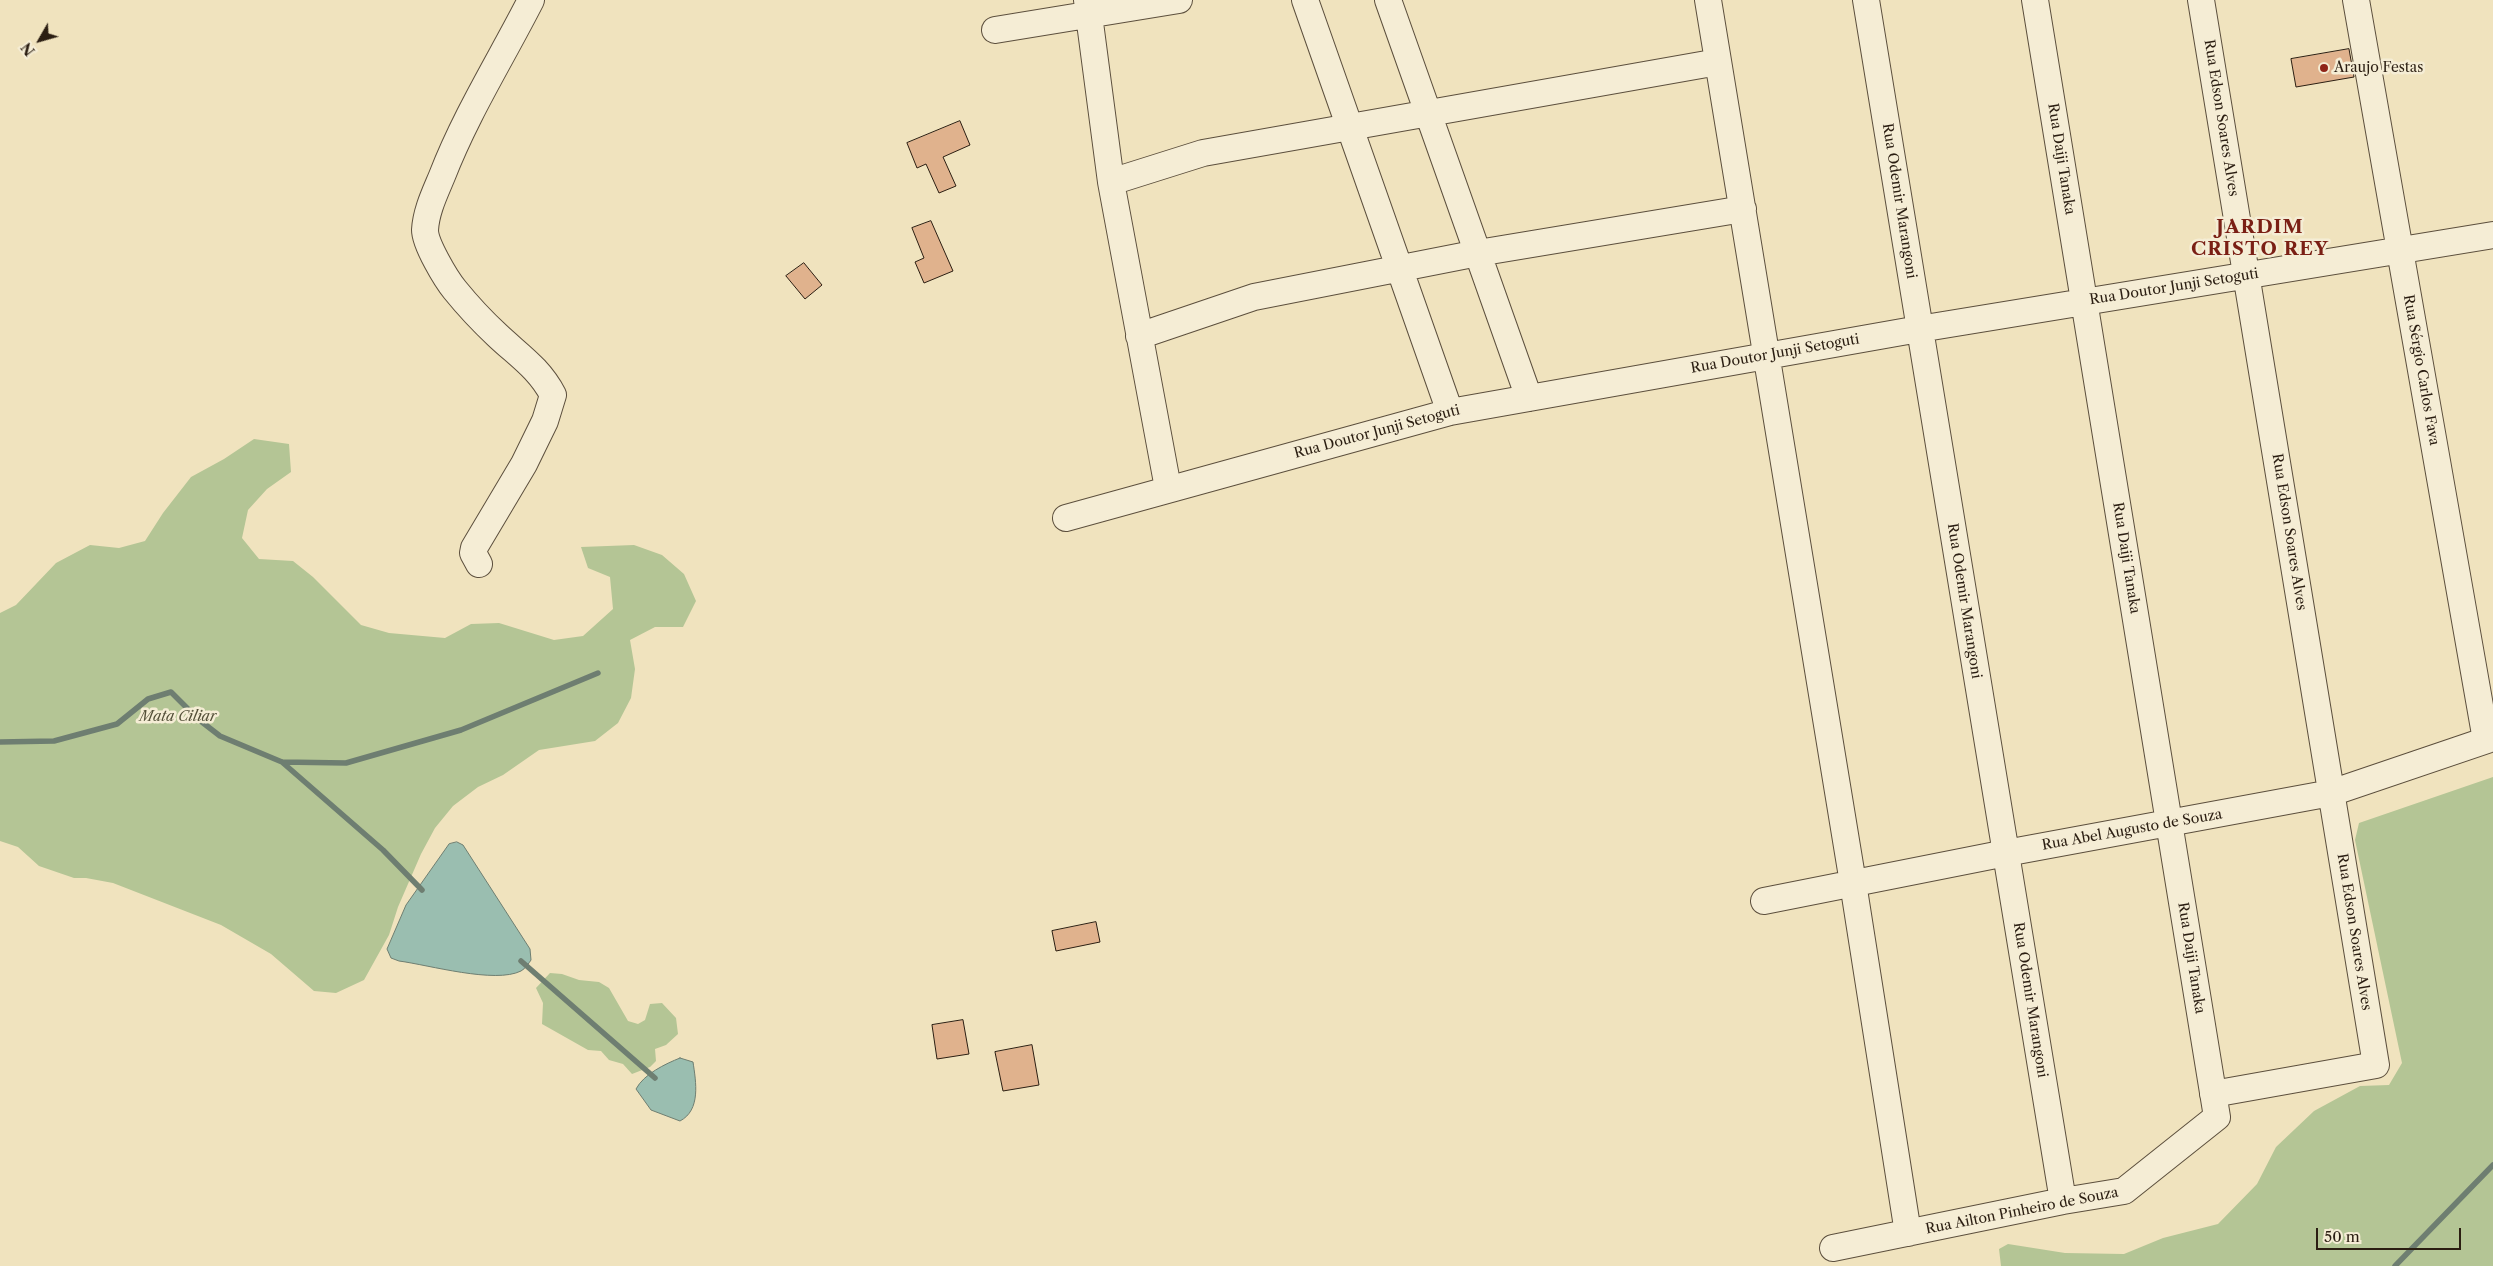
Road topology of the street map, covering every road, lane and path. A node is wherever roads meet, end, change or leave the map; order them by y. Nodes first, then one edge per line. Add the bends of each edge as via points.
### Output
1 (531, 0) edge
2 (1180, 0) edge
3 (1305, 0) edge
4 (1388, 0) edge
5 (1708, 0) edge
6 (1866, 0) edge
7 (2035, 0) edge
8 (2201, 0) edge
9 (2356, 0) edge
10 (1088, 8) edge
11 (995, 30) dead end
12 (1718, 62) junction
13 (1428, 113) junction
14 (1350, 125) junction
15 (1111, 182) junction
16 (1742, 209) junction
17 (2493, 235) edge
18 (2400, 250) junction
19 (1478, 253) junction
20 (1398, 268) junction
21 (2246, 275) junction
22 (2084, 302) junction
23 (1919, 328) junction
24 (1140, 336) junction
25 (1767, 356) junction
26 (1529, 398) junction
27 (1450, 412) junction
28 (1168, 488) junction
29 (1066, 518) dead end
30 (479, 564) dead end
31 (2490, 739) edge
32 (2331, 793) junction
33 (2169, 823) junction
34 (2006, 853) junction
35 (1854, 883) junction
36 (1764, 900) dead end
37 (2376, 1065) joint
38 (2215, 1105) junction
39 (2063, 1201) junction
40 (1908, 1233) junction
41 (1833, 1248) dead end

1 - 30 street via 451,153 430,206 425,232 440,268 455,290 546,380 553,395 545,421 524,464 474,548
2 - 10 street
3 - 14 street
4 - 13 street
5 - 12 street
6 - 23 street, Rua Odemir Marangoni
7 - 22 street, Rua Daiji Tanaka
8 - 21 street, Rua Edson Soares Alves
9 - 18 street, Rua Sérgio Carlos Fava
10 - 11 street
10 - 15 street
12 - 13 street
12 - 16 street
13 - 14 street
13 - 19 street
14 - 15 street via 1203,152
14 - 20 street
15 - 24 street
16 - 19 street
16 - 25 street
17 - 18 street, Rua Doutor Junji Setoguti
18 - 21 street, Rua Doutor Junji Setoguti
18 - 31 street, Rua Sérgio Carlos Fava
19 - 20 street
19 - 26 street
20 - 24 street via 1254,297
20 - 27 street
21 - 22 street, Rua Doutor Junji Setoguti
21 - 32 street, Rua Edson Soares Alves
22 - 23 street, Rua Doutor Junji Setoguti
22 - 33 street, Rua Daiji Tanaka
23 - 25 street, Rua Doutor Junji Setoguti
23 - 34 street, Rua Odemir Marangoni
24 - 28 street
25 - 26 street, Rua Doutor Junji Setoguti
25 - 35 street
26 - 27 street, Rua Doutor Junji Setoguti
27 - 28 street, Rua Doutor Junji Setoguti
28 - 29 street, Rua Doutor Junji Setoguti
31 - 32 street, Rua Abel Augusto de Souza
32 - 33 street, Rua Abel Augusto de Souza
32 - 37 street, Rua Edson Soares Alves
33 - 34 street, Rua Abel Augusto de Souza
33 - 38 street, Rua Daiji Tanaka
34 - 35 street, Rua Abel Augusto de Souza
34 - 39 street, Rua Odemir Marangoni
35 - 36 street, Rua Abel Augusto de Souza
35 - 40 street
37 - 38 street, Rua Ailton Pinheiro de Souza
38 - 39 street, Rua Ailton Pinheiro de Souza via 2124,1192
39 - 40 street, Rua Ailton Pinheiro de Souza
40 - 41 street, Rua Ailton Pinheiro de Souza

